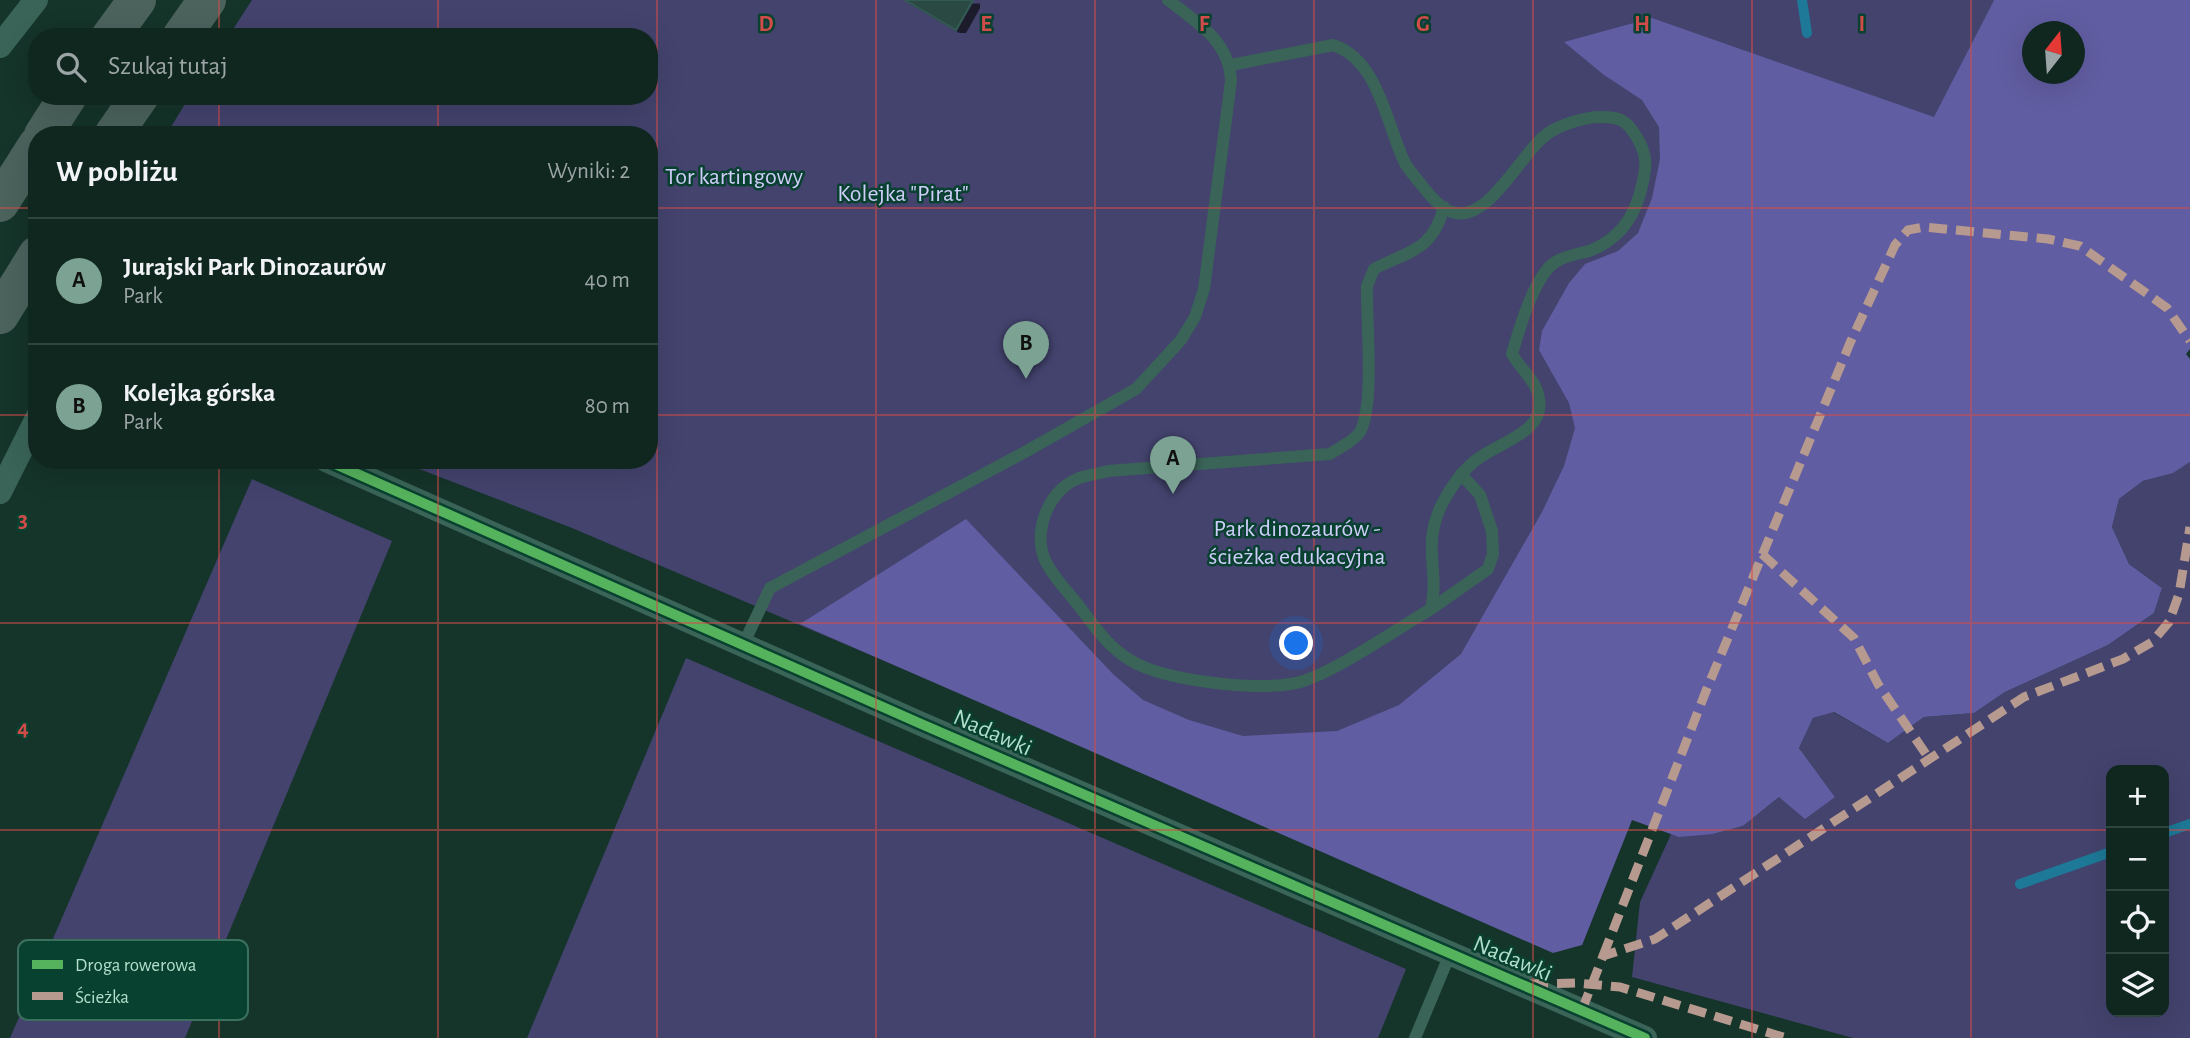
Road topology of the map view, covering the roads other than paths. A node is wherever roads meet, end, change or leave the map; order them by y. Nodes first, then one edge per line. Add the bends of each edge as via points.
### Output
1 (36, 0) edge
2 (137, 0) edge
3 (207, 0) edge
4 (1168, 0) edge
5 (117, 28) edge
6 (187, 28) edge
7 (0, 46) edge
8 (1230, 65) junction
9 (62, 105) edge
10 (134, 105) edge
11 (49, 126) edge
12 (119, 126) edge
13 (28, 159) edge
14 (0, 203) edge
15 (1444, 206) junction
16 (28, 270) edge
17 (0, 315) edge
18 (28, 436) edge
19 (346, 469) edge
20 (1461, 474) junction
21 (0, 492) edge
22 (1431, 609) junction
23 (743, 645) junction
24 (1450, 954) junction
25 (1415, 1038) edge
26 (1645, 1038) edge

1 - 7 street
2 - 5 highway
3 - 6 highway
4 - 8 lane via 1219,43
8 - 15 lane via 1333,46 1345,49 1371,80 1406,165
8 - 23 lane via 1204,289 1195,317 1154,372 1136,389 1025,452 770,588
9 - 11 highway
10 - 12 highway
13 - 14 highway
15 - 20 lane via 1452,212 1466,212 1487,203 1527,151 1550,131 1571,123 1614,117 1628,123 1640,141 1646,165 1634,215 1614,239 1554,263 1541,278 1519,331 1513,354 1538,391 1541,407 1536,421
15 - 22 lane via 1430,240 1409,255 1374,269 1367,286 1367,409 1360,433 1329,454 1108,471 1076,480 1056,493 1038,542 1046,564 1100,634 1131,661 1238,687 1294,684 1335,666
16 - 17 highway
18 - 21 street
19 - 23 street, Nadawki
20 - 22 lane via 1442,504 1430,538
20 - 22 lane via 1480,495 1492,531 1493,554 1488,569
23 - 24 street, Nadawki
24 - 25 lane
24 - 26 street, Nadawki

